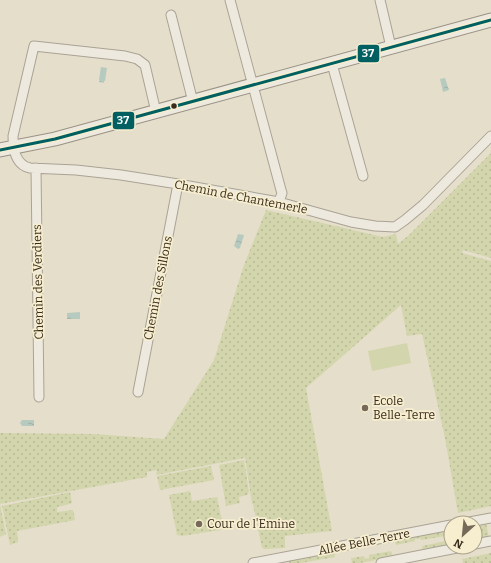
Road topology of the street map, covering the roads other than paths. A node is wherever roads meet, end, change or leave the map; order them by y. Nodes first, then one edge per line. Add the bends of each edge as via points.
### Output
1 (230, 0) edge
2 (380, 0) edge
3 (171, 15) dead end
4 (491, 20) edge
5 (391, 47) junction
6 (332, 64) junction
7 (253, 85) junction
8 (193, 102) junction
9 (156, 112) junction
10 (491, 136) edge
11 (14, 147) junction
12 (0, 150) edge
13 (36, 168) junction
14 (363, 176) dead end
15 (178, 184) junction
16 (280, 202) junction
17 (138, 392) dead end
18 (39, 397) dead end
19 (443, 527) edge
20 (443, 551) edge
21 (252, 563) edge
22 (381, 563) edge

1 - 7 street
2 - 5 street
3 - 8 street
4 - 5 main road
5 - 6 main road
6 - 7 main road
6 - 14 street
7 - 8 main road
7 - 16 street via 282,193
8 - 9 main road
9 - 11 main road
9 - 11 street via 145,65 137,59 34,46 14,133
10 - 16 street, Chemin de Chantemerle via 422,205 395,227 351,222
11 - 12 main road
11 - 13 street, Chemin de Chantemerle via 21,164
13 - 15 street, Chemin de Chantemerle via 121,175
13 - 18 street, Chemin des Verdiers
15 - 16 street, Chemin de Chantemerle
15 - 17 street, Chemin des Sillons
19 - 21 street, Allée Belle-Terre
20 - 22 street, Allée Belle-Terre

